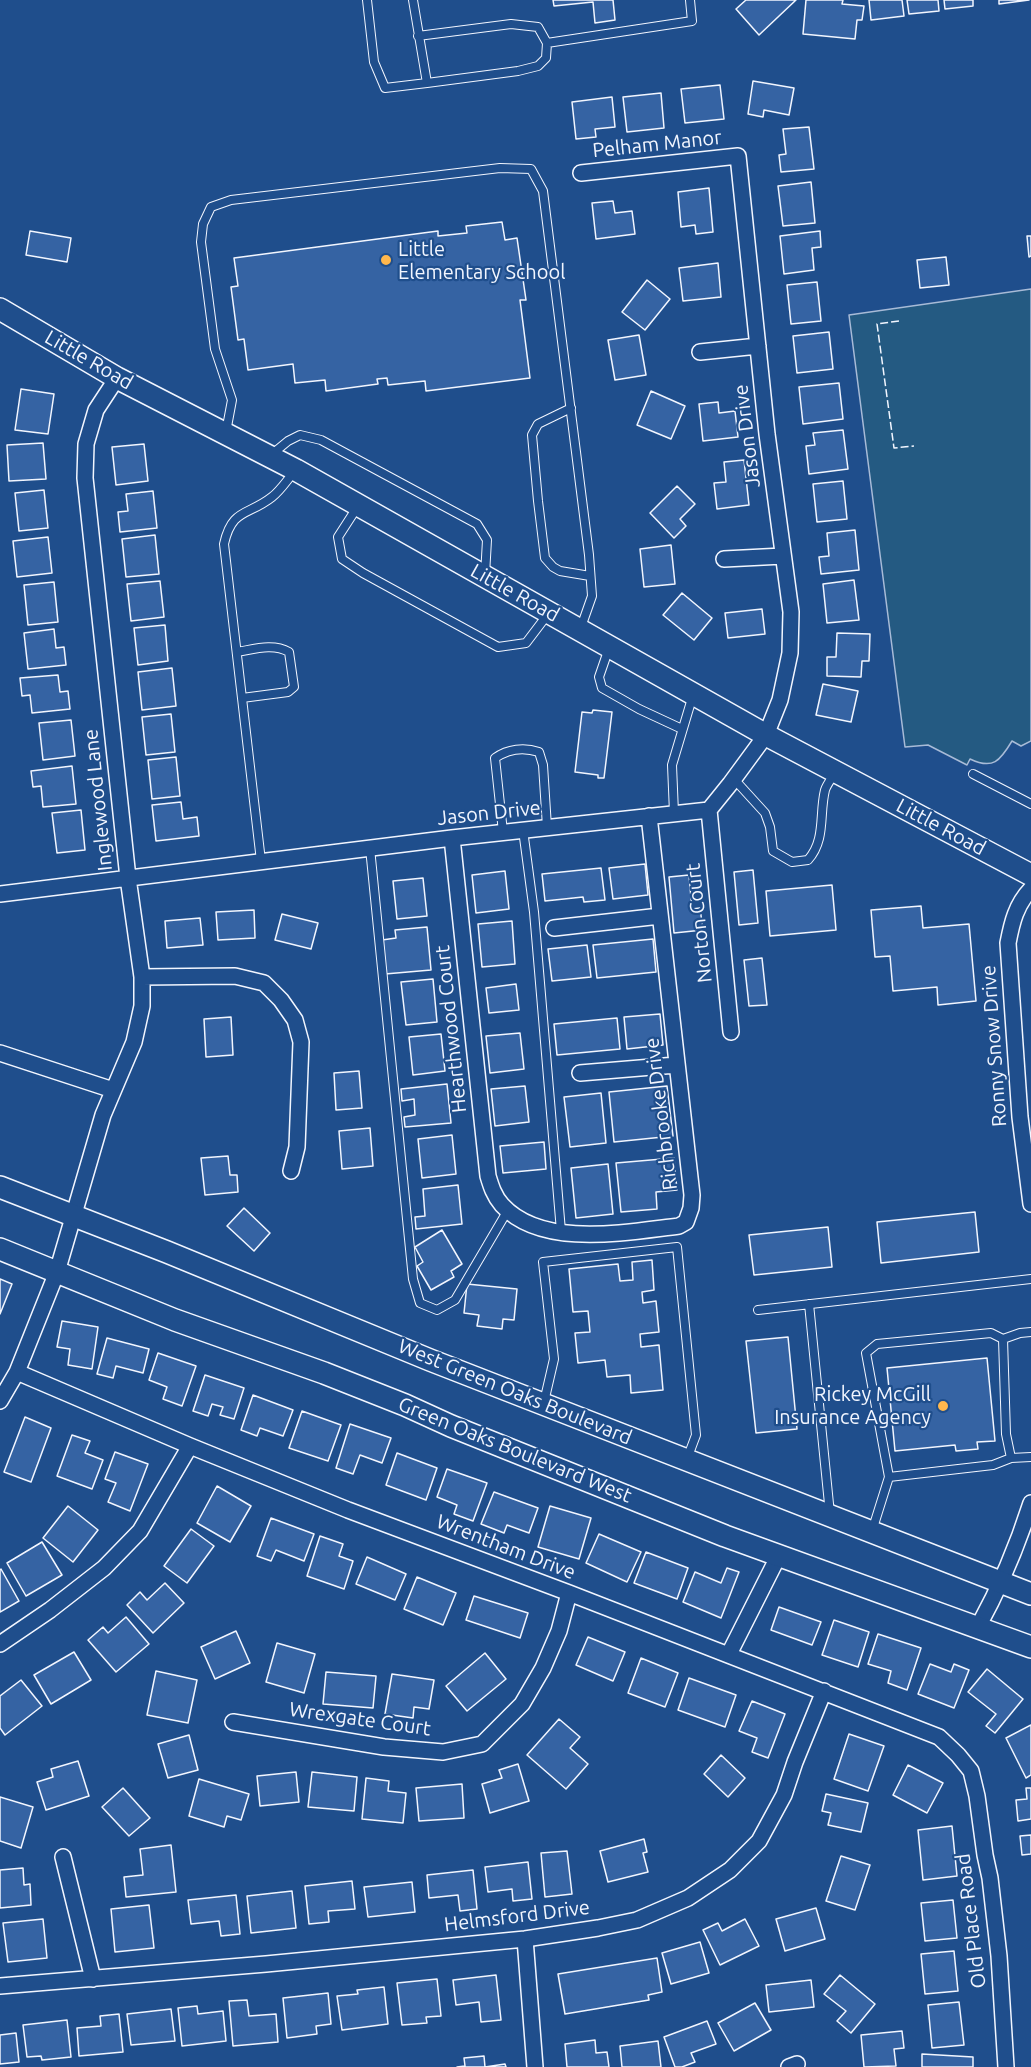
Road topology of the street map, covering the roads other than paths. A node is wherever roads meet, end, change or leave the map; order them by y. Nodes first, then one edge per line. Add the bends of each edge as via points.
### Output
1 (367, 0) edge
2 (413, 0) edge
3 (690, 0) edge
4 (418, 36) junction
5 (547, 43) junction
6 (427, 83) junction
7 (738, 156) joint
8 (580, 173) dead end
9 (0, 309) edge
10 (758, 346) junction
11 (700, 352) dead end
12 (117, 378) junction
13 (571, 408) junction
14 (225, 434) junction
15 (269, 456) junction
16 (296, 470) junction
17 (359, 505) junction
18 (783, 556) junction
19 (724, 559) dead end
20 (591, 576) junction
21 (485, 577) junction
22 (549, 613) junction
23 (580, 630) junction
24 (610, 647) junction
25 (237, 652) junction
26 (693, 694) junction
27 (242, 698) junction
28 (682, 729) junction
29 (766, 735) junction
30 (836, 772) junction
31 (973, 774) dead end
32 (734, 779) junction
33 (1031, 804) edge
34 (709, 810) junction
35 (674, 813) junction
36 (650, 816) junction
37 (547, 827) junction
38 (523, 830) junction
39 (503, 832) junction
40 (452, 838) junction
41 (370, 848) junction
42 (261, 861) junction
43 (1031, 875) edge
44 (128, 878) junction
45 (1031, 889) edge
46 (0, 894) edge
47 (660, 916) junction
48 (554, 928) dead end
49 (142, 977) junction
50 (731, 1032) dead end
51 (0, 1053) edge
52 (676, 1065) junction
53 (580, 1073) dead end
54 (113, 1090) junction
55 (1027, 1140) edge
56 (291, 1171) dead end
57 (0, 1187) edge
58 (1031, 1204) edge
59 (508, 1210) junction
60 (75, 1216) junction
61 (561, 1232) junction
62 (0, 1249) edge
63 (57, 1272) junction
64 (1031, 1279) edge
65 (809, 1304) junction
66 (758, 1310) dead end
67 (1031, 1332) edge
68 (1003, 1339) junction
69 (17, 1372) junction
70 (0, 1401) edge
71 (543, 1404) junction
72 (190, 1446) junction
73 (1031, 1457) edge
74 (1011, 1458) junction
75 (687, 1460) junction
76 (889, 1478) junction
77 (1031, 1503) edge
78 (831, 1516) junction
79 (872, 1532) junction
80 (779, 1556) junction
81 (1002, 1582) junction
82 (569, 1593) junction
83 (1031, 1594) edge
84 (978, 1627) junction
85 (0, 1644) edge
86 (1031, 1647) edge
87 (729, 1654) junction
88 (824, 1691) junction
89 (233, 1722) dead end
90 (970, 1771) joint
91 (63, 1857) dead end
92 (525, 1939) junction
93 (93, 1979) junction
94 (0, 1986) edge
95 (535, 2067) edge
96 (1006, 2067) edge

1 - 6 lane via 374,62 385,88
2 - 4 lane
3 - 5 lane via 692,21
4 - 5 lane via 511,24 538,27
4 - 6 lane
5 - 6 lane via 546,58 538,66
7 - 8 street, Pelham Manor
7 - 10 street, Jason Drive
9 - 12 main road, Little Road
10 - 11 street
10 - 18 street, Jason Drive
12 - 14 main road, Little Road
12 - 44 street, Inglewood Lane via 96,410 86,444 85,478
13 - 14 lane via 543,191 531,169 500,168 231,200 211,207 203,224 201,242 215,349 232,400
13 - 20 lane
13 - 20 lane via 538,424 532,435 538,501 545,558 560,571
14 - 15 main road, Little Road
15 - 16 main road, Little Road
15 - 21 lane via 300,435 321,440 477,524 487,540
16 - 17 main road, Little Road
16 - 25 lane via 275,495 235,518 227,531 224,544
17 - 21 main road, Little Road
17 - 22 lane via 338,537 342,559 363,573 498,647 526,643
18 - 19 street
18 - 29 street, Jason Drive via 790,654 780,700
20 - 23 lane via 592,596
21 - 22 main road, Little Road
22 - 23 main road, Little Road
23 - 24 main road, Little Road
24 - 26 main road, Little Road
24 - 28 lane via 599,677 602,687
25 - 27 lane
25 - 27 lane via 269,646 281,648 290,652 292,668 294,687 288,692
26 - 28 lane
26 - 29 main road, Little Road
27 - 42 lane
28 - 35 lane via 672,765
29 - 30 main road, Little Road
29 - 32 street, Jason Drive
30 - 32 lane via 825,789 816,851 808,860 792,862 773,851 765,813
30 - 43 main road, Little Road
31 - 33 lane
32 - 34 street, Jason Drive
34 - 35 street, Jason Drive
34 - 50 street, Norton Court
35 - 36 street, Jason Drive
36 - 37 street, Jason Drive
36 - 47 street, Richbrooke Drive
37 - 38 street, Jason Drive
37 - 39 lane via 543,765 539,752 528,749 505,752 495,758
38 - 39 street, Jason Drive
38 - 61 lane via 535,924
39 - 40 street, Jason Drive
40 - 41 street, Jason Drive
40 - 59 street, Hearthwood Court via 488,1176 495,1195
41 - 42 street, Jason Drive
41 - 59 lane via 413,1280 420,1303 437,1310 455,1300
42 - 44 street, Jason Drive
44 - 46 street, Jason Drive
44 - 49 street, Inglewood Lane
45 - 55 street, Ronny Snow Drive via 1021,900 1008,943
47 - 48 street
47 - 52 street, Richbrooke Drive
49 - 54 street, Inglewood Lane via 142,1006 134,1042
49 - 56 street via 235,976 264,983 281,1000 295,1020 301,1042 297,1147
51 - 54 street
52 - 53 street
52 - 61 street, Richbrooke Drive via 692,1195 686,1222 630,1232
54 - 60 street, Inglewood Lane
55 - 58 street, Ronny Snow Drive
57 - 60 main road, West Green Oaks Boulevard
59 - 61 street, Richbrooke Drive via 530,1225
60 - 63 street, Inglewood Lane
60 - 71 main road, West Green Oaks Boulevard
62 - 63 main road, Green Oaks Boulevard West
63 - 69 street, Inglewood Lane
63 - 80 main road, Green Oaks Boulevard West via 175,1320 324,1373
64 - 65 lane
65 - 66 lane
65 - 78 lane
67 - 68 lane
68 - 74 lane via 1006,1434
68 - 76 lane via 992,1333 877,1344 866,1353
69 - 70 street, Inglewood Lane
69 - 72 street, Wrentham Drive
71 - 75 main road, West Green Oaks Boulevard
71 - 75 lane via 554,1359 543,1262 677,1247 696,1435
72 - 82 street, Wrentham Drive
72 - 85 street via 140,1531 104,1568
73 - 74 lane
74 - 76 lane via 993,1465
75 - 78 main road, West Green Oaks Boulevard
76 - 79 lane
77 - 81 street
78 - 79 main road, West Green Oaks Boulevard
79 - 81 main road, West Green Oaks Boulevard
80 - 84 main road, Green Oaks Boulevard West
80 - 87 street
81 - 83 main road, West Green Oaks Boulevard
81 - 84 street
82 - 87 street, Wrentham Drive
82 - 89 street, Wrexgate Court via 543,1668 522,1704 482,1744 443,1752 384,1747
84 - 86 main road, Green Oaks Boulevard West
87 - 88 street, Wrentham Drive
88 - 90 street, Wrentham Drive via 939,1737
88 - 92 street, Helmsford Drive via 784,1795 759,1841 730,1870 688,1898 637,1920
90 - 96 street, Old Place Road via 990,1878
91 - 93 street
92 - 93 street, Helmsford Drive
92 - 95 street
93 - 94 street, Helmsford Drive

